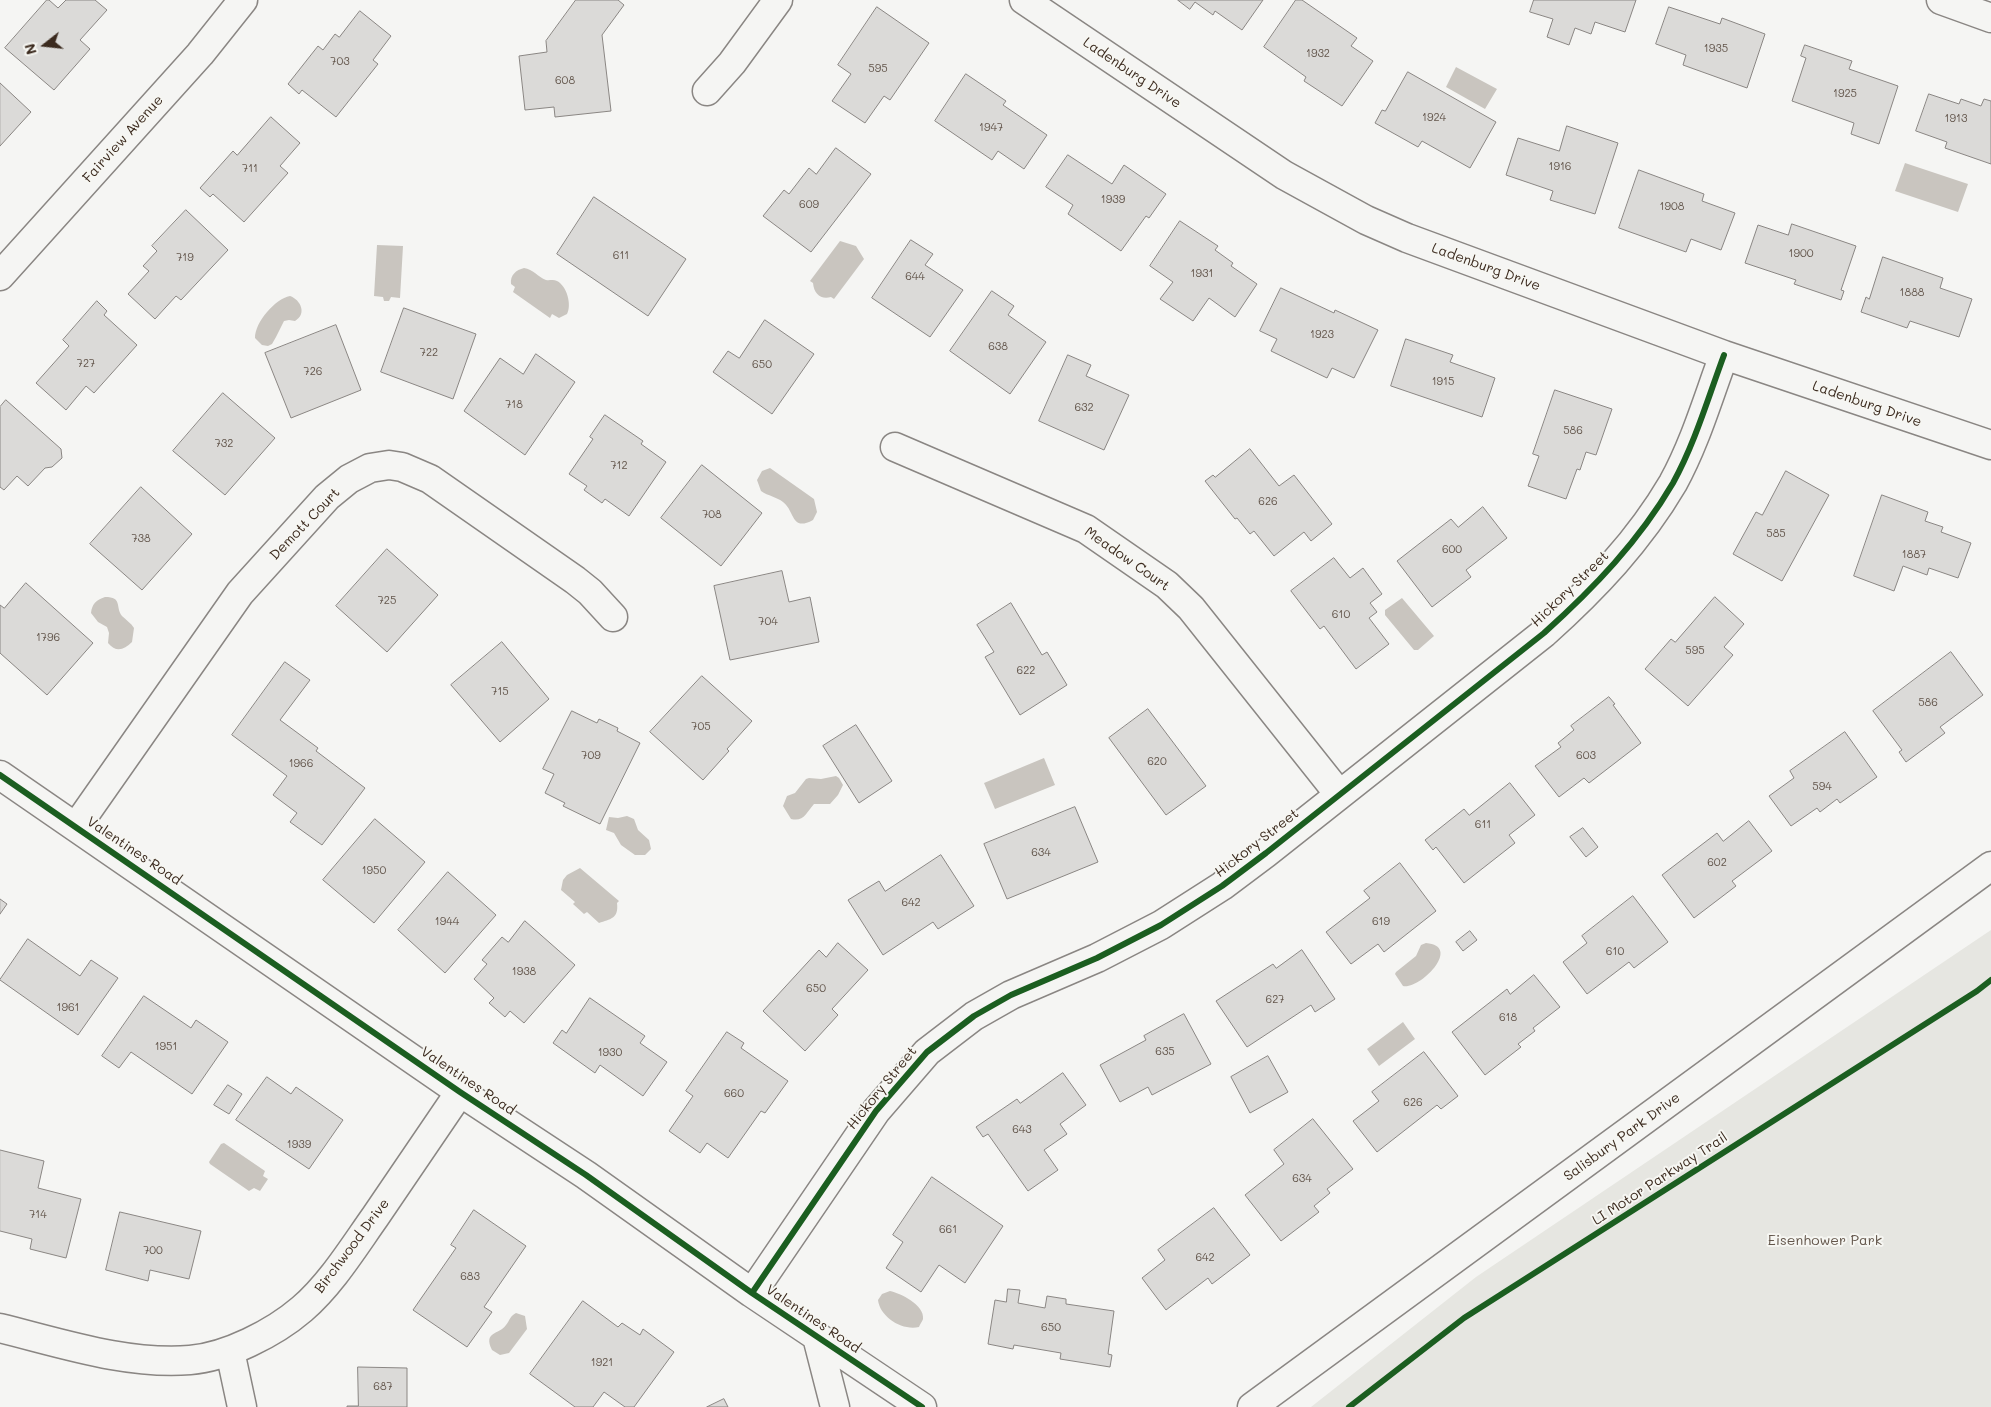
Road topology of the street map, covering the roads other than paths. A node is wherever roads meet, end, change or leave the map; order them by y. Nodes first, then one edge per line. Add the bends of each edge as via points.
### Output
1 (243, 0) edge
2 (778, 0) edge
3 (1024, 0) edge
4 (1941, 0) edge
5 (1991, 18) edge
6 (707, 91) dead end
7 (0, 276) edge
8 (1724, 355) junction
9 (1991, 446) edge
10 (895, 447) dead end
11 (613, 617) dead end
12 (0, 775) edge
13 (1339, 794) junction
14 (76, 827) junction
15 (1991, 866) edge
16 (460, 1092) junction
17 (752, 1293) junction
18 (0, 1328) edge
19 (817, 1337) junction
20 (230, 1351) junction
21 (242, 1407) edge
22 (835, 1407) edge
23 (922, 1407) edge
24 (1252, 1407) edge

1 - 7 street, Fairview Avenue via 200,54
2 - 6 street
3 - 8 street, Ladenburg Drive via 1284,175 1366,220
4 - 5 street
8 - 9 street, Ladenburg Drive
8 - 13 street, Hickory Street via 1673,482 1639,535 1615,564 1544,633
10 - 13 street, Meadow Court via 1086,529 1167,585 1192,608
11 - 14 street, Demott Court via 575,580 430,479 402,466 370,468 327,496 240,593
12 - 14 street, Valentines Road
13 - 17 street, Hickory Street via 1222,886 1161,925 1097,958 1012,995 974,1016 927,1052 876,1111
14 - 16 street, Valentines Road
15 - 24 street, Salisbury Park Drive
16 - 17 street, Valentines Road via 586,1175
16 - 20 street, Birchwood Drive via 326,1284 302,1309 273,1330
17 - 19 street, Valentines Road
18 - 20 street, Birchwood Drive via 145,1360 191,1360
19 - 22 street, Valentines Road
19 - 23 street, Valentines Road
20 - 21 street

